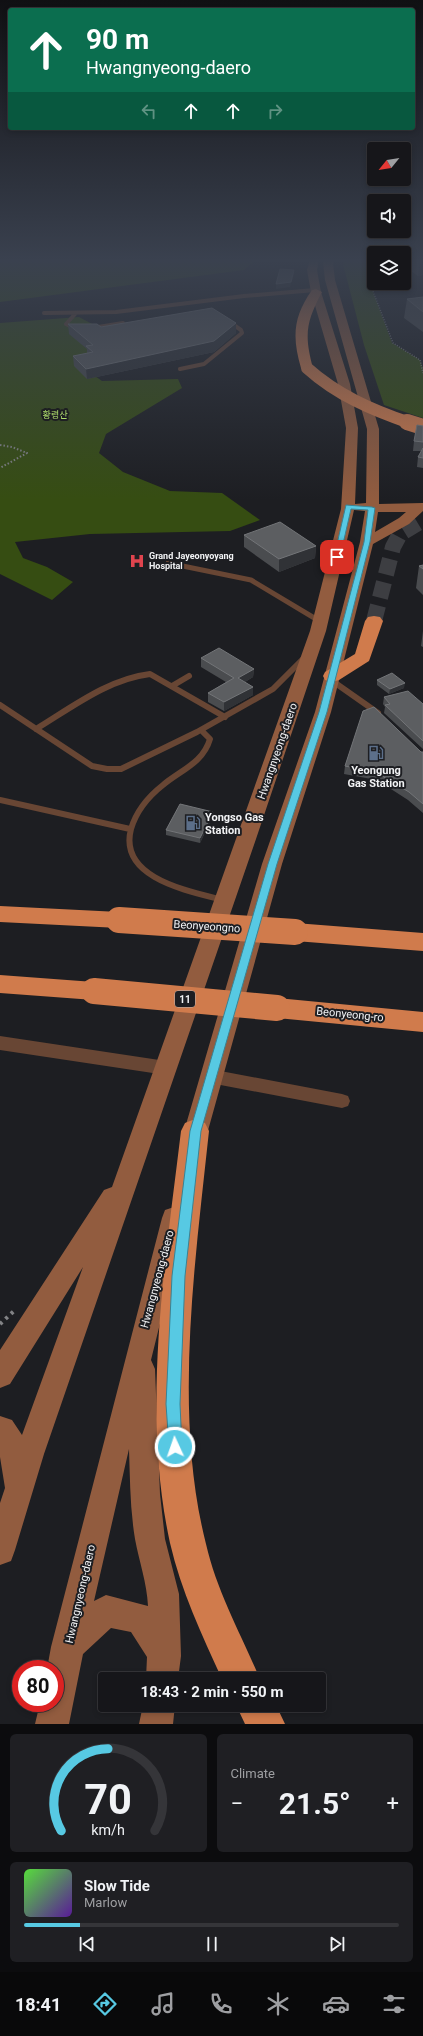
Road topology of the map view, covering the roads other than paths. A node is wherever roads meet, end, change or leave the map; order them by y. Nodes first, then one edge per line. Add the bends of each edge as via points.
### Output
1 (234, 339) edge
2 (300, 339) edge
3 (331, 339) edge
4 (347, 339) edge
5 (180, 369) dead end
6 (423, 427) edge
7 (372, 502) junction
8 (348, 506) junction
9 (420, 507) edge
10 (367, 542) junction
11 (168, 563) dead end
12 (374, 620) tunnel mouth
13 (321, 622) junction
14 (312, 651) junction
15 (189, 676) dead end
16 (332, 678) junction
17 (172, 686) junction
18 (0, 705) edge
19 (225, 717) junction
20 (383, 718) edge
21 (36, 729) junction
22 (201, 730) junction
23 (0, 800) edge
24 (130, 829) junction
25 (225, 901) junction
26 (0, 914) edge
27 (423, 942) edge
28 (0, 984) edge
29 (335, 1012) junction
30 (423, 1022) edge
31 (423, 1034) edge
32 (0, 1043) edge
33 (166, 1068) junction
34 (210, 1076) junction
35 (342, 1101) dead end
36 (195, 1131) junction
37 (130, 1172) junction
38 (145, 1326) junction
39 (0, 1374) edge
40 (0, 1430) edge
41 (19, 1491) junction
42 (0, 1550) edge
43 (67, 1647) junction
44 (163, 1668) edge
45 (238, 1672) edge
46 (158, 1712) edge
47 (258, 1712) edge
48 (52, 1724) edge
49 (156, 1724) edge
50 (266, 1724) edge

1 - 5 lane via 204,364
2 - 6 highway, bridge via 307,368 336,392 382,413
3 - 8 main road, Hwangnyeong-daero via 344,384 352,428
4 - 7 main road, Hwangnyeong-daero via 373,429
7 - 8 main road
7 - 9 main road
7 - 10 main road, Hwangnyeong-daero
8 - 13 main road, Hwangnyeong-daero
9 - 10 main road via 404,521
10 - 16 main road, Hwangnyeong-daero
11 - 13 lane via 251,580
12 - 16 highway via 363,657
13 - 14 main road, Hwangnyeong-daero
14 - 19 lane via 273,690
14 - 25 main road, Hwangnyeong-daero
15 - 17 lane
16 - 20 lane
16 - 34 main road, Hwangnyeong-daero via 272,864
17 - 19 lane
17 - 21 lane via 150,674 132,676
18 - 21 lane
19 - 22 lane
21 - 22 lane via 92,766 107,769 121,769
22 - 24 lane via 210,739 208,749 200,759 162,786 139,811
23 - 24 lane
24 - 25 lane via 127,845 132,857 154,878
25 - 33 main road, Hwangnyeong-daero
26 - 27 highway, Beonyeongno, bridge
28 - 29 highway, Beonyeong-ro / 11, bridge
29 - 30 highway, Beonyeong-ro / 11
29 - 31 highway
32 - 33 street
33 - 37 main road, Hwangnyeong-daero
34 - 35 street
34 - 36 main road, Hwangnyeong-daero
36 - 38 main road, Hwangnyeong-daero
36 - 45 highway via 178,1284 173,1404 178,1490 192,1559 218,1629
37 - 39 main road
37 - 41 main road, Hwangnyeong-daero
38 - 43 main road, Hwangnyeong-daero
38 - 44 main road via 141,1372 145,1494 150,1539 163,1594
40 - 41 main road via 13,1446
41 - 42 main road, Hwangnyeong-daero
43 - 44 main road via 106,1611 140,1618
43 - 48 main road, Hwangnyeong-daero
46 - 49 main road
47 - 50 highway

